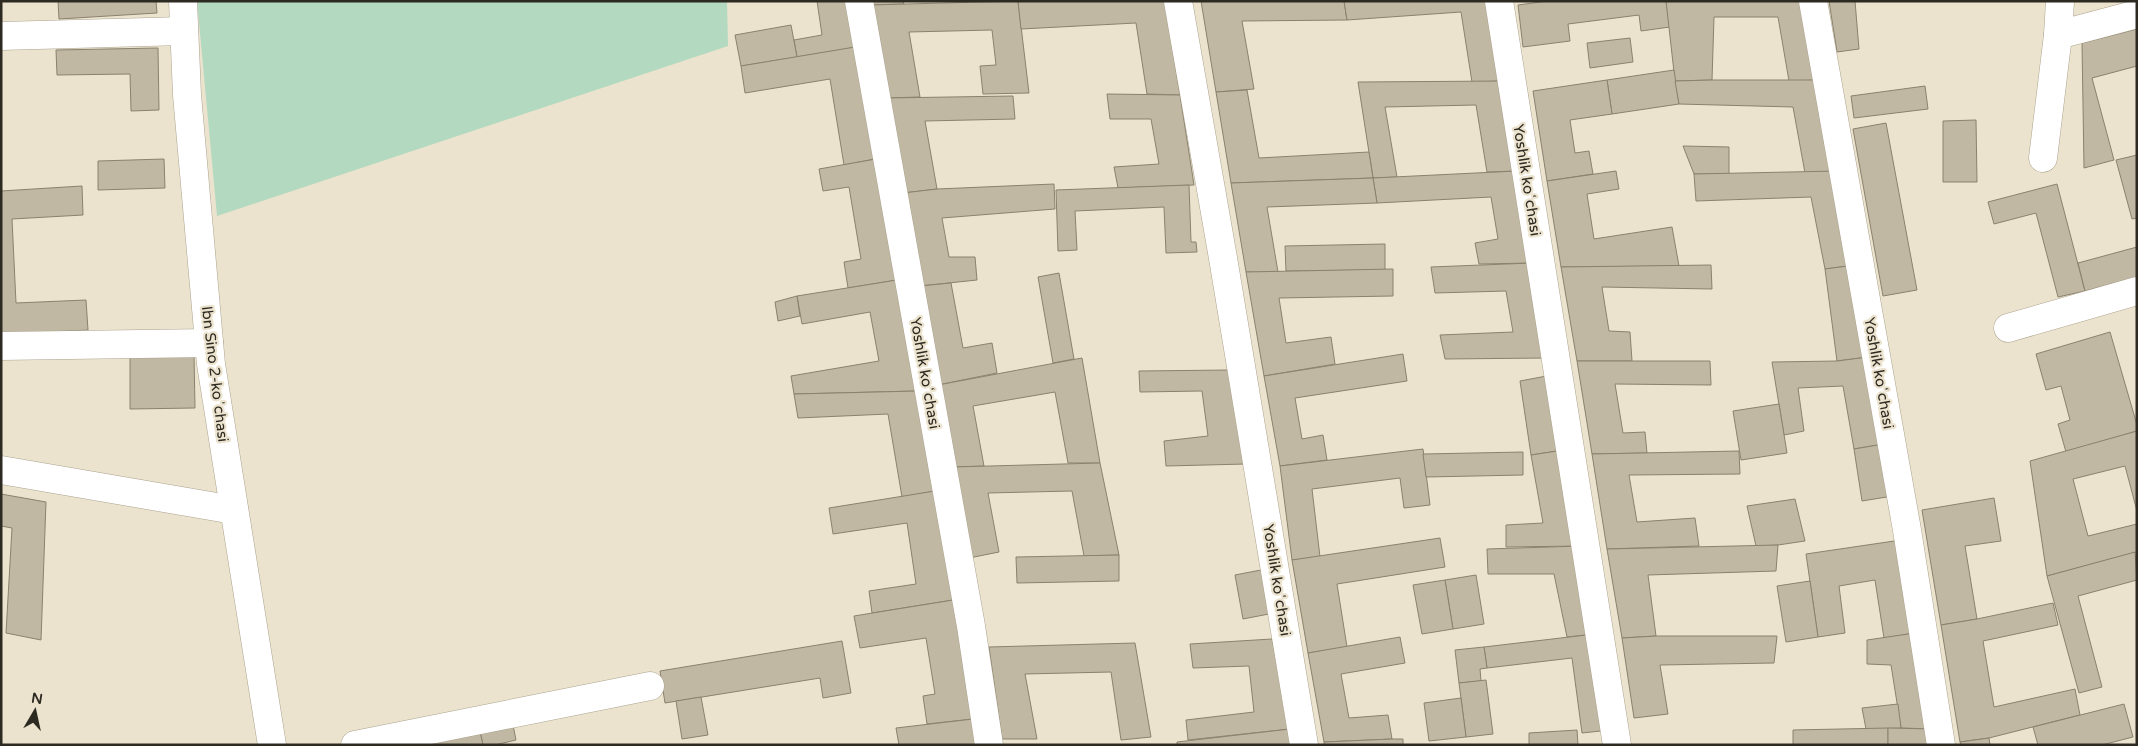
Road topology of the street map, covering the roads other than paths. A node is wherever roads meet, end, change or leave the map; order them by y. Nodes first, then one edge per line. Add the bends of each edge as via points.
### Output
1 (183, 1) edge
2 (859, 1) edge
3 (1178, 1) edge
4 (1499, 1) edge
5 (1813, 1) edge
6 (2060, 1) edge
7 (2137, 14) edge
8 (184, 32) junction
9 (2058, 35) junction
10 (1, 36) edge
11 (2044, 158) dead end
12 (2137, 291) edge
13 (2008, 328) dead end
14 (209, 342) junction
15 (1, 346) edge
16 (1, 470) edge
17 (234, 510) junction
18 (650, 686) dead end
19 (272, 745) edge
20 (355, 745) edge
21 (989, 745) edge
22 (1304, 745) edge
23 (1617, 745) edge
24 (1941, 745) edge

1 - 8 street, Ibn Sino 2-koʼchasi
2 - 21 street, Yoshlik koʻchasi via 971,626
3 - 22 street, Yoshlik koʻchasi
4 - 23 street, Yoshlik koʻchasi
5 - 24 street, Yoshlik koʻchasi
6 - 9 street
7 - 9 street
8 - 10 street
8 - 14 street, Ibn Sino 2-koʼchasi
9 - 11 street
12 - 13 street
14 - 15 street
14 - 17 street, Ibn Sino 2-koʼchasi
16 - 17 street
17 - 19 street, Ibn Sino 2-koʼchasi
18 - 20 street

